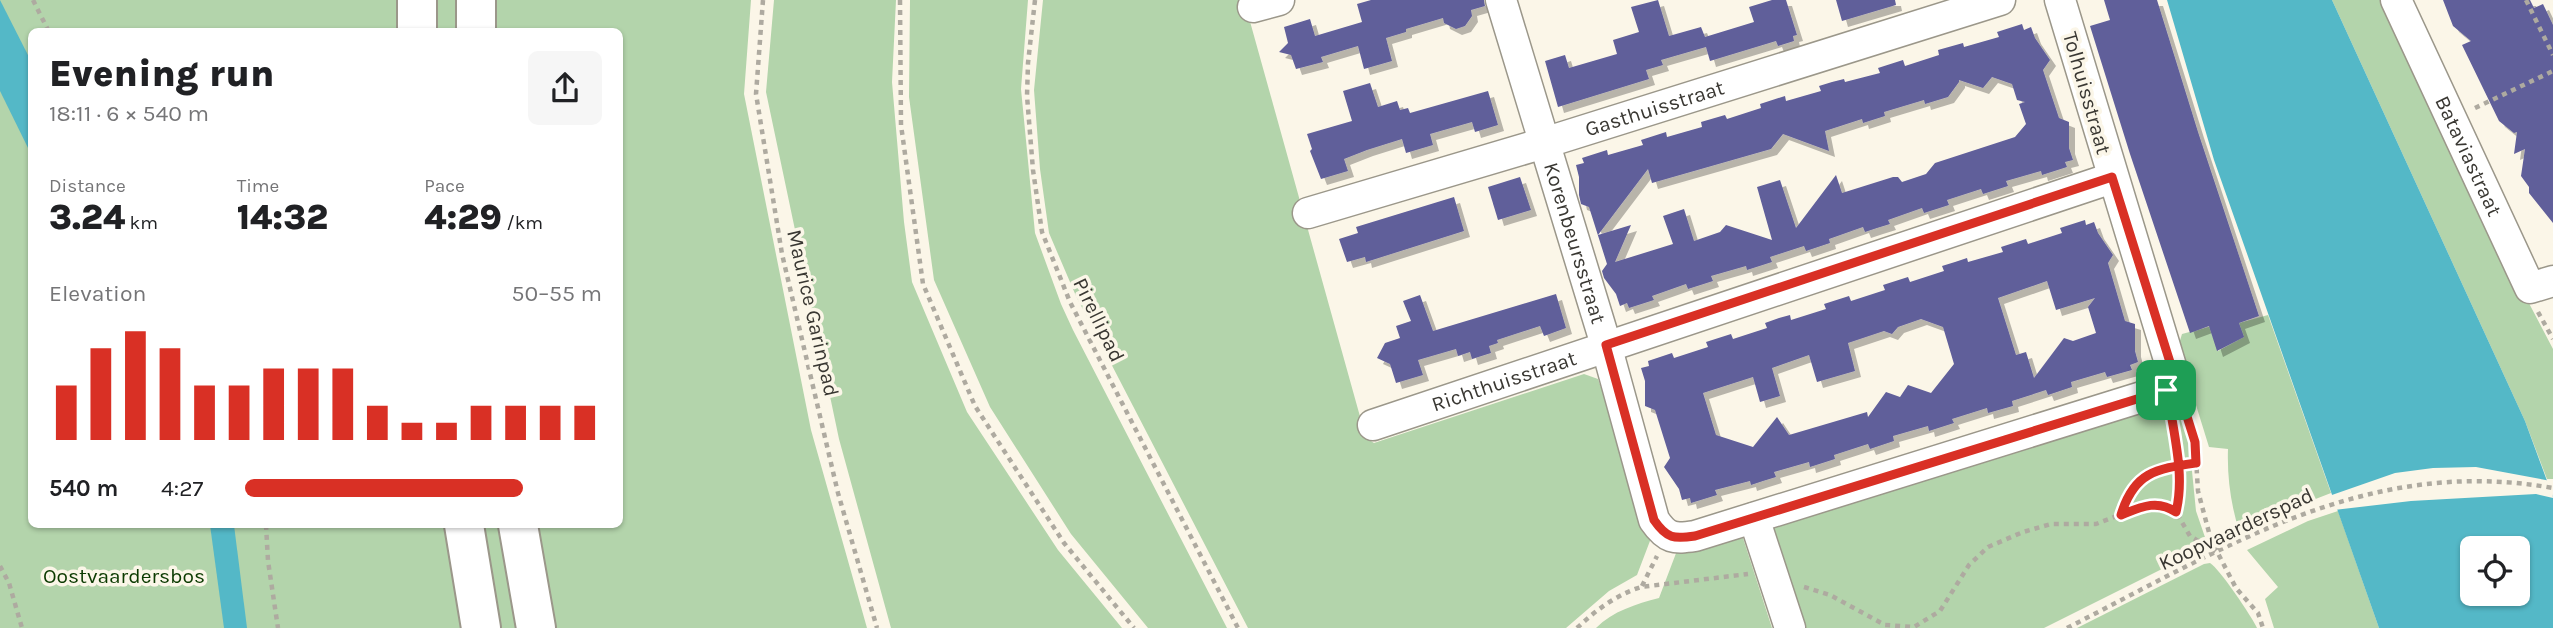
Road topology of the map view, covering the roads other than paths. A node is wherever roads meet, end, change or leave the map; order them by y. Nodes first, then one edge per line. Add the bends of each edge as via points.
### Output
1 (417, 0) edge
2 (477, 0) edge
3 (1501, 0) edge
4 (2000, 0) edge
5 (2060, 0) edge
6 (2396, 0) edge
7 (417, 28) edge
8 (476, 28) edge
9 (1544, 143) junction
10 (2112, 177) junction
11 (1308, 213) dead end
12 (2553, 281) edge
13 (1606, 345) junction
14 (1373, 425) dead end
15 (1754, 518) junction
16 (464, 528) edge
17 (519, 528) edge
18 (481, 628) edge
19 (536, 628) edge
20 (1790, 628) edge

1 - 7 highway
2 - 8 highway
3 - 9 street, Korenbeursstraat
4 - 9 street, Gasthuisstraat
5 - 10 street, Tolhuisstraat
6 - 12 street, Bataviastraat via 2530,288
9 - 11 street, Gasthuisstraat
9 - 13 street, Korenbeursstraat
10 - 13 street, Richthuisstraat
10 - 15 street, Tolhuisstraat via 2172,388
13 - 14 street, Richthuisstraat
13 - 15 street, Korenbeursstraat via 1654,520 1662,532 1677,538 1695,536
15 - 20 street
16 - 18 highway
17 - 19 highway

